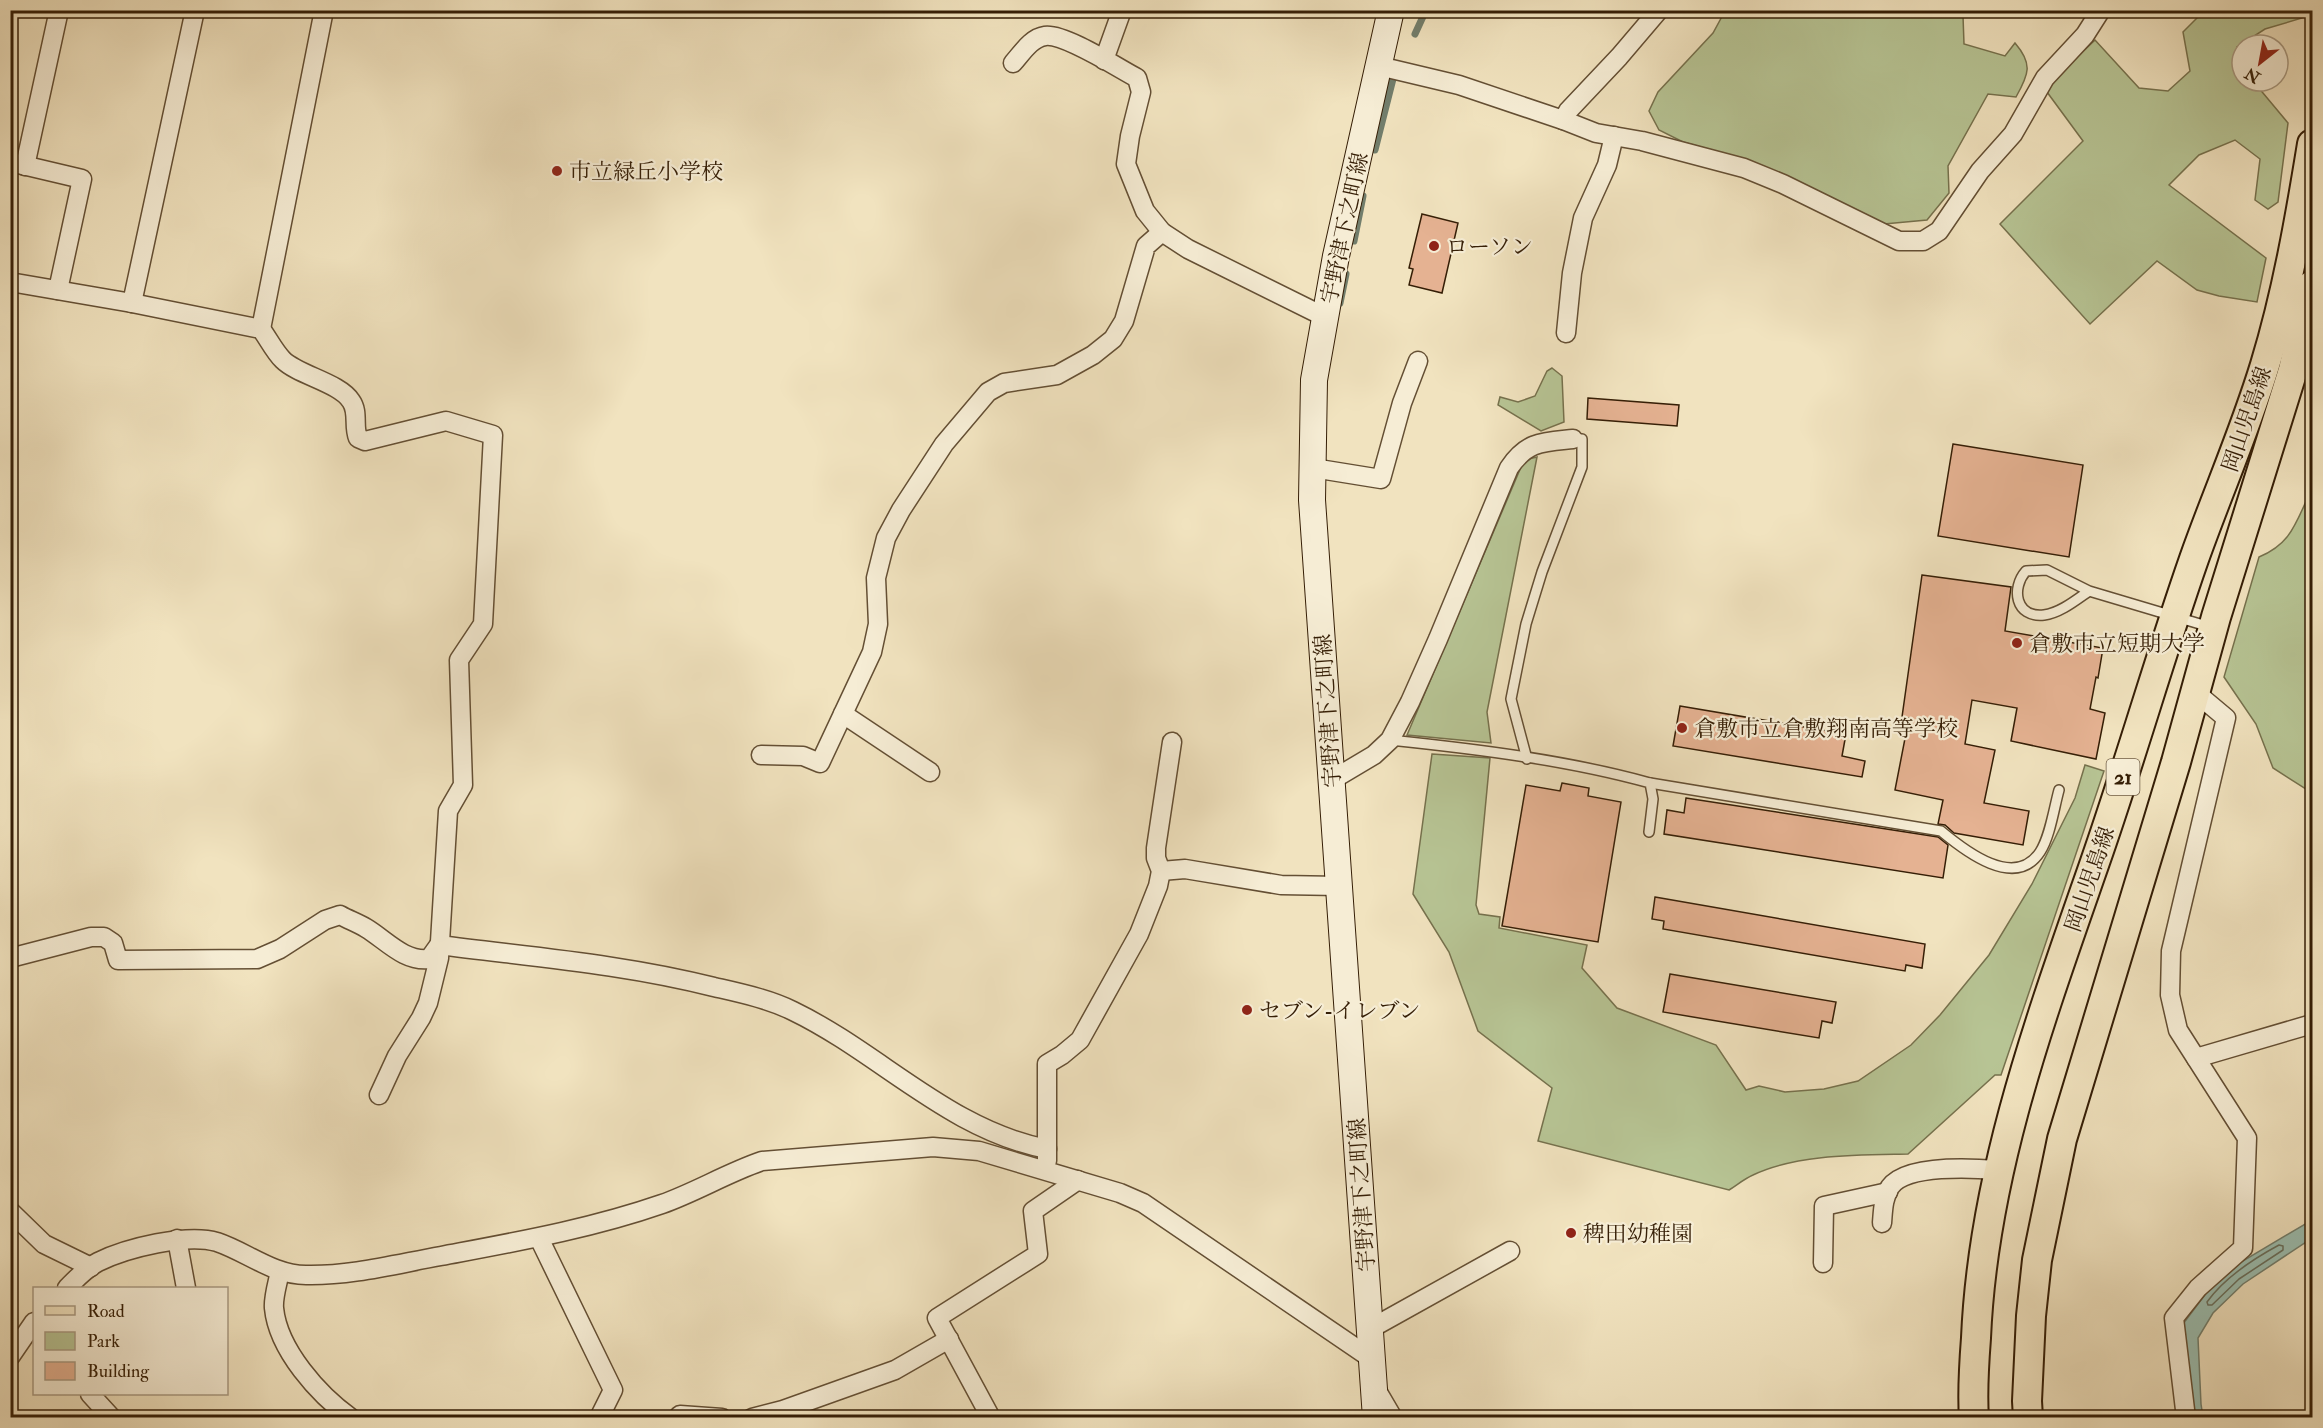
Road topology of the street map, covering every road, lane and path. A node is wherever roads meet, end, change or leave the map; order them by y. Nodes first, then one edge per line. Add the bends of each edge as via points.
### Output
1 (59, 10) edge
2 (195, 10) edge
3 (324, 10) edge
4 (1122, 10) edge
5 (1391, 10) edge
6 (1659, 10) edge
7 (2095, 10) edge
8 (1104, 60) junction
9 (1013, 63) dead end
10 (1379, 66) junction
11 (1563, 120) junction
12 (1614, 136) junction
13 (2313, 144) edge
14 (18, 164) edge
15 (1162, 232) junction
16 (10, 282) edge
17 (2313, 285) edge
18 (58, 290) junction
19 (132, 303) junction
20 (1325, 317) junction
21 (261, 329) junction
22 (1566, 333) dead end
23 (1418, 361) dead end
24 (1573, 439) joint
25 (1313, 468) junction
26 (2089, 591) junction
27 (2176, 616) junction
28 (2213, 627) junction
29 (2195, 692) junction
30 (843, 714) junction
31 (1390, 740) junction
32 (1172, 742) dead end
33 (761, 755) dead end
34 (1527, 759) junction
35 (930, 772) dead end
36 (1332, 780) junction
37 (1650, 783) junction
38 (2059, 790) dead end
39 (1649, 832) dead end
40 (1161, 871) junction
41 (1339, 886) junction
42 (439, 945) junction
43 (10, 957) edge
44 (2313, 1024) edge
45 (2196, 1058) junction
46 (379, 1095) dead end
47 (1047, 1149) junction
48 (1998, 1170) junction
49 (1047, 1171) junction
50 (1078, 1180) junction
51 (1888, 1192) junction
52 (10, 1211) edge
53 (1882, 1223) dead end
54 (539, 1238) junction
55 (177, 1239) junction
56 (1510, 1251) dead end
57 (1822, 1263) dead end
58 (91, 1267) junction
59 (280, 1271) junction
60 (68, 1287) edge
61 (186, 1287) edge
62 (33, 1327) edge
63 (1370, 1329) junction
64 (949, 1339) junction
65 (10, 1357) edge
66 (1372, 1359) junction
67 (1374, 1385) junction
68 (91, 1395) edge
69 (112, 1418) edge
70 (351, 1418) edge
71 (599, 1418) edge
72 (677, 1418) edge
73 (722, 1418) edge
74 (752, 1418) edge
75 (991, 1418) edge
76 (1376, 1418) edge
77 (1393, 1418) edge
78 (1974, 1418) edge
79 (2028, 1418) edge
80 (2186, 1418) edge

1 - 14 street
2 - 19 street
3 - 21 street
4 - 8 street
5 - 10 main road, 宇野津下之町線
6 - 11 street
7 - 12 street via 2099,13 2085,35 2045,78 2013,134 1980,171 1939,231 1923,241 1899,241 1744,168
8 - 9 street via 1074,43 1046,35 1032,41
8 - 15 street via 1137,78 1141,92 1126,164 1145,211
10 - 11 street via 1459,85
10 - 20 main road, 宇野津下之町線
11 - 12 street
12 - 22 street via 1607,165 1583,218
13 - 27 main road, 岡山児島線 / 21 via 2266,362
14 - 18 street via 82,179
15 - 20 street via 1188,249
15 - 30 street via 1146,246 1124,321 1113,339 1057,375 1004,383 988,392 944,444 886,538 876,578 878,624 872,652
16 - 18 street
17 - 28 main road, 岡山児島線 / 21 via 2293,370
18 - 19 street
19 - 21 street
20 - 25 main road, 宇野津下之町線 via 1314,380
21 - 42 street via 283,361 351,400 358,438 365,441 446,421 493,435 483,624 459,660 463,785 448,811
23 - 25 street via 1381,479
24 - 31 street via 1538,442 1509,468 1438,639
24 - 34 lane via 1582,439 1582,467 1542,572 1510,699
25 - 36 main road, 宇野津下之町線
26 - 26 lane via 2037,568 2026,570 2021,576 2016,597 2027,612 2044,615
26 - 27 lane
27 - 28 lane
27 - 48 main road, 岡山児島線 / 21 via 2059,967
28 - 29 main road, 岡山児島線 / 21
29 - 45 street via 2226,718 2171,951 2170,995 2178,1030
29 - 79 main road, 岡山児島線 / 21 via 2062,1139 2037,1260
30 - 33 street via 820,762 803,756
30 - 35 street
31 - 34 lane
31 - 36 street
32 - 40 street via 1156,848
34 - 37 lane
36 - 41 main road, 宇野津下之町線
37 - 38 lane via 1941,831 1971,854 2017,869 2032,862 2042,851
37 - 39 lane via 1653,799
40 - 41 street via 1185,869 1281,885
40 - 47 street via 1139,934 1080,1040 1047,1064
41 - 63 main road, 宇野津下之町線
42 - 43 street via 429,959 417,961 366,927 340,915 257,959 118,960 114,943 104,937
42 - 46 street via 428,1003
42 - 47 street via 664,974 745,994 791,1010 836,1035 953,1112 1014,1141
44 - 45 street
45 - 80 street via 2247,1138 2243,1248 2198,1288 2174,1318
47 - 49 street
48 - 51 street via 1925,1170 1891,1185
48 - 78 main road, 岡山児島線 / 21 via 1977,1310
49 - 50 street
49 - 54 street via 979,1151 933,1147 762,1161 664,1203
50 - 64 street via 1033,1211 1038,1254 937,1318
50 - 66 street via 1143,1203
51 - 53 street
51 - 57 street via 1824,1206
52 - 58 street via 44,1245
54 - 59 street via 346,1273 303,1276
54 - 71 street via 613,1390
55 - 58 street via 123,1252
55 - 59 street via 216,1242
55 - 61 street
56 - 63 street
58 - 60 street
59 - 70 street via 274,1307 281,1336 302,1371 333,1405
62 - 65 street
63 - 66 main road, 宇野津下之町線
64 - 74 street via 895,1370
64 - 75 street
66 - 67 main road, 宇野津下之町線
67 - 76 main road, 宇野津下之町線
67 - 77 street
68 - 69 street
72 - 73 street

